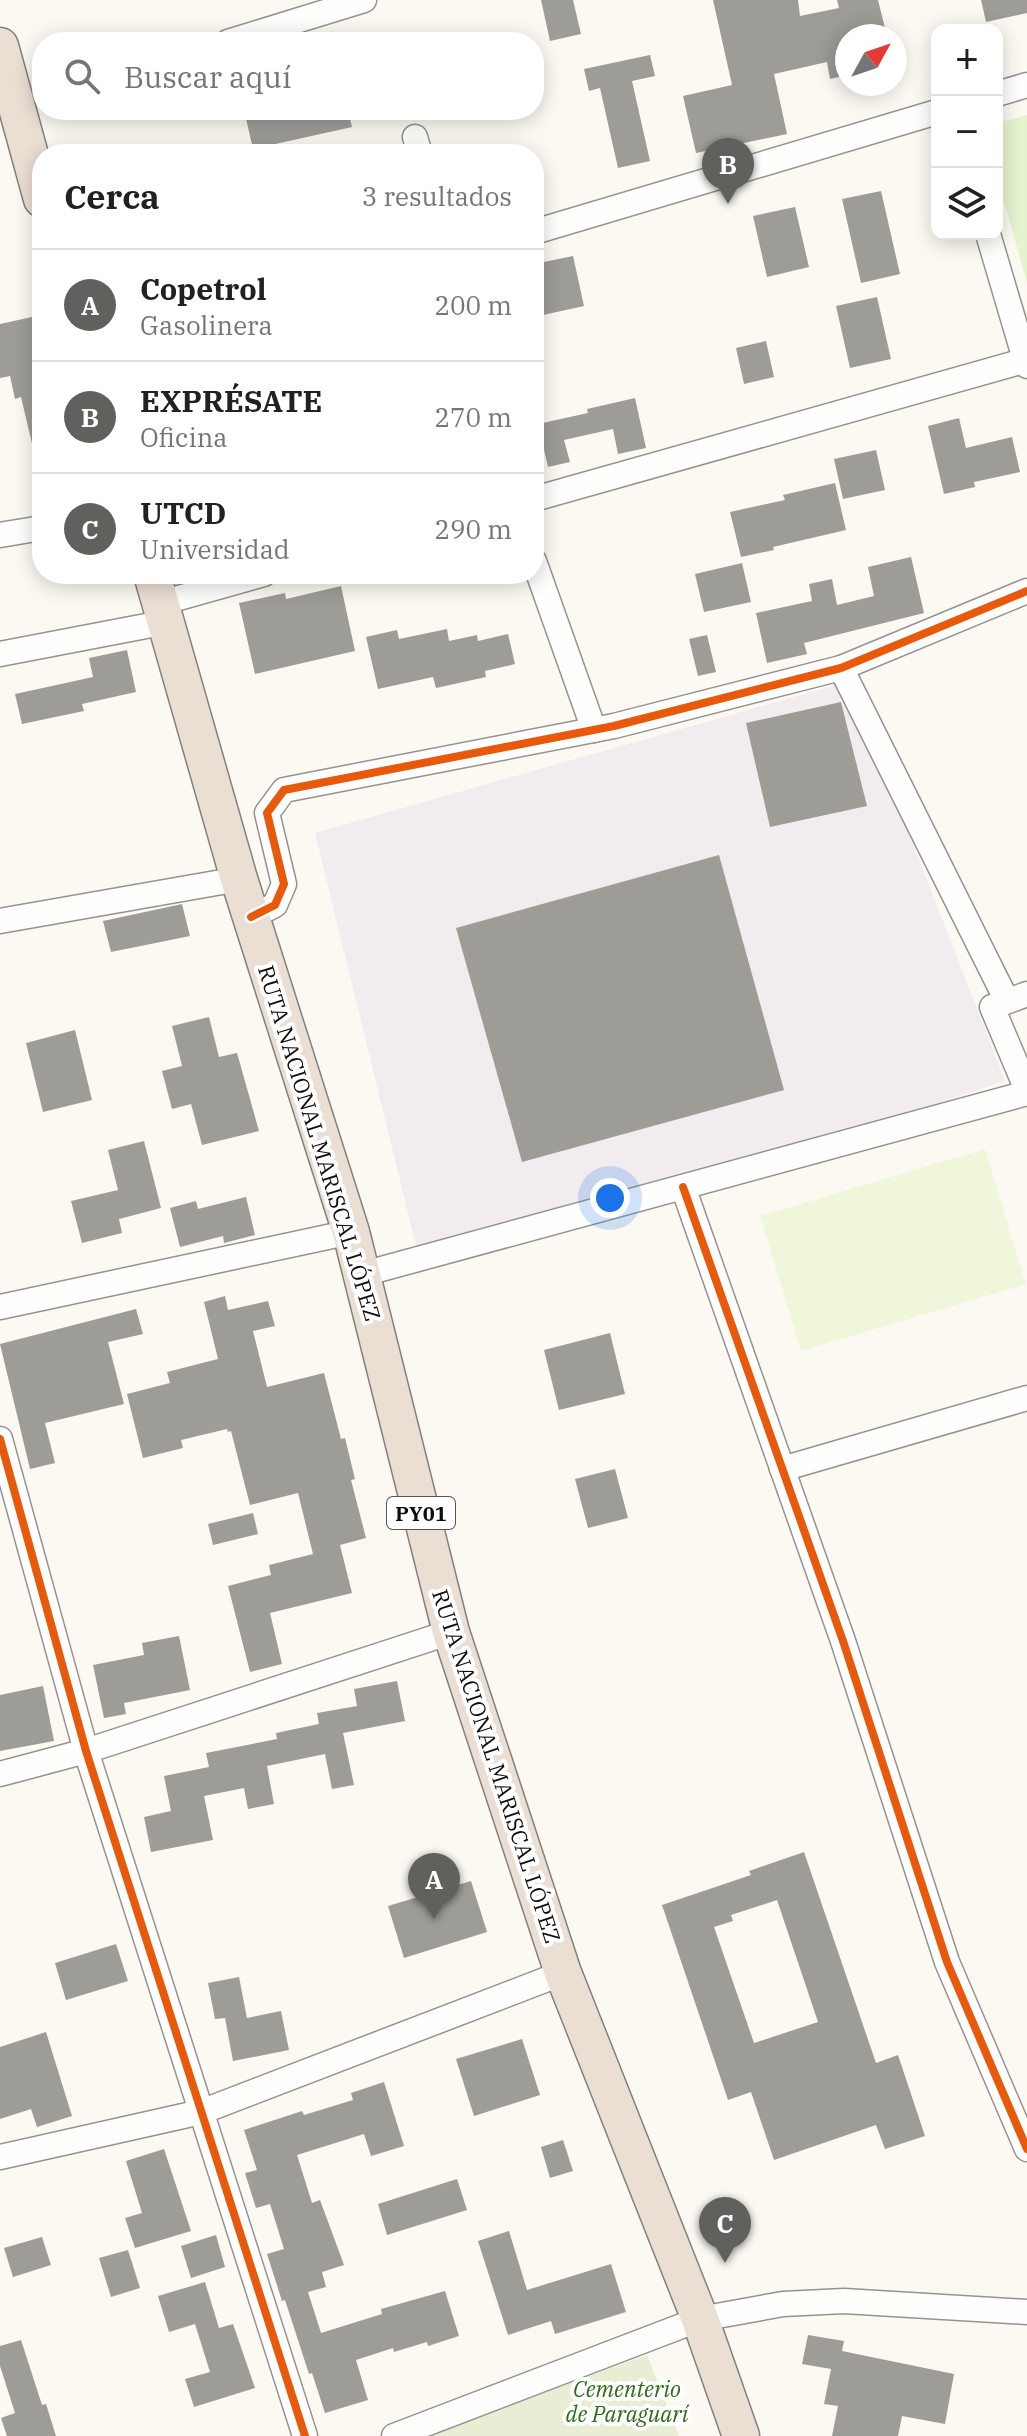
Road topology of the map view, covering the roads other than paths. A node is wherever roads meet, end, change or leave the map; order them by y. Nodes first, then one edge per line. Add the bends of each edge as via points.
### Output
1 (364, 0) edge
2 (260, 32) edge
3 (0, 46) edge
4 (1027, 85) edge
5 (1003, 92) edge
6 (30, 109) edge
7 (931, 114) edge
8 (35, 144) edge
9 (544, 229) edge
10 (990, 240) edge
11 (1026, 362) edge
12 (544, 496) edge
13 (32, 530) edge
14 (0, 535) edge
15 (224, 584) edge
16 (542, 584) edge
17 (1027, 591) edge
18 (160, 600) edge
19 (0, 654) edge
20 (841, 668) junction
21 (594, 730) junction
22 (239, 879) junction
23 (251, 917) junction
24 (0, 921) edge
25 (1017, 997) edge
26 (1027, 1092) edge
27 (683, 1187) junction
28 (351, 1232) junction
29 (363, 1274) junction
30 (0, 1307) edge
31 (1027, 1398) edge
32 (0, 1439) edge
33 (782, 1469) junction
34 (451, 1632) junction
35 (86, 1751) junction
36 (0, 1774) edge
37 (563, 1973) junction
38 (201, 2112) junction
39 (1027, 2149) edge
40 (0, 2157) edge
41 (1027, 2312) edge
42 (700, 2319) junction
43 (305, 2436) edge
44 (394, 2436) edge
45 (741, 2436) edge

1 - 2 street
3 - 6 highway
4 - 5 street
6 - 8 highway
7 - 9 street
10 - 11 street
11 - 12 street
13 - 14 street
15 - 18 street
16 - 21 street
17 - 20 street
18 - 19 street
18 - 22 highway, RUTA NACIONAL MARISCAL LÓPEZ / PY01
20 - 21 street
20 - 25 street
21 - 23 street via 284,790 267,813 284,884 275,905
22 - 23 highway, RUTA NACIONAL MARISCAL LÓPEZ / PY01
22 - 24 street
23 - 28 highway, RUTA NACIONAL MARISCAL LÓPEZ / PY01
25 - 26 street via 992,1007
26 - 27 street
27 - 29 street
27 - 33 street
28 - 29 highway, RUTA NACIONAL MARISCAL LÓPEZ / PY01
28 - 30 street
29 - 34 highway, RUTA NACIONAL MARISCAL LÓPEZ / PY01
31 - 33 street
32 - 35 street
33 - 39 street via 947,1962
34 - 35 street
34 - 37 highway, RUTA NACIONAL MARISCAL LÓPEZ / PY01
35 - 36 street
35 - 38 street
37 - 38 street
37 - 42 highway, RUTA NACIONAL MARISCAL LÓPEZ / PY01
38 - 40 street
38 - 43 street
41 - 42 street via 844,2301 783,2304
42 - 44 street
42 - 45 highway, RUTA NACIONAL MARISCAL LÓPEZ / PY01

